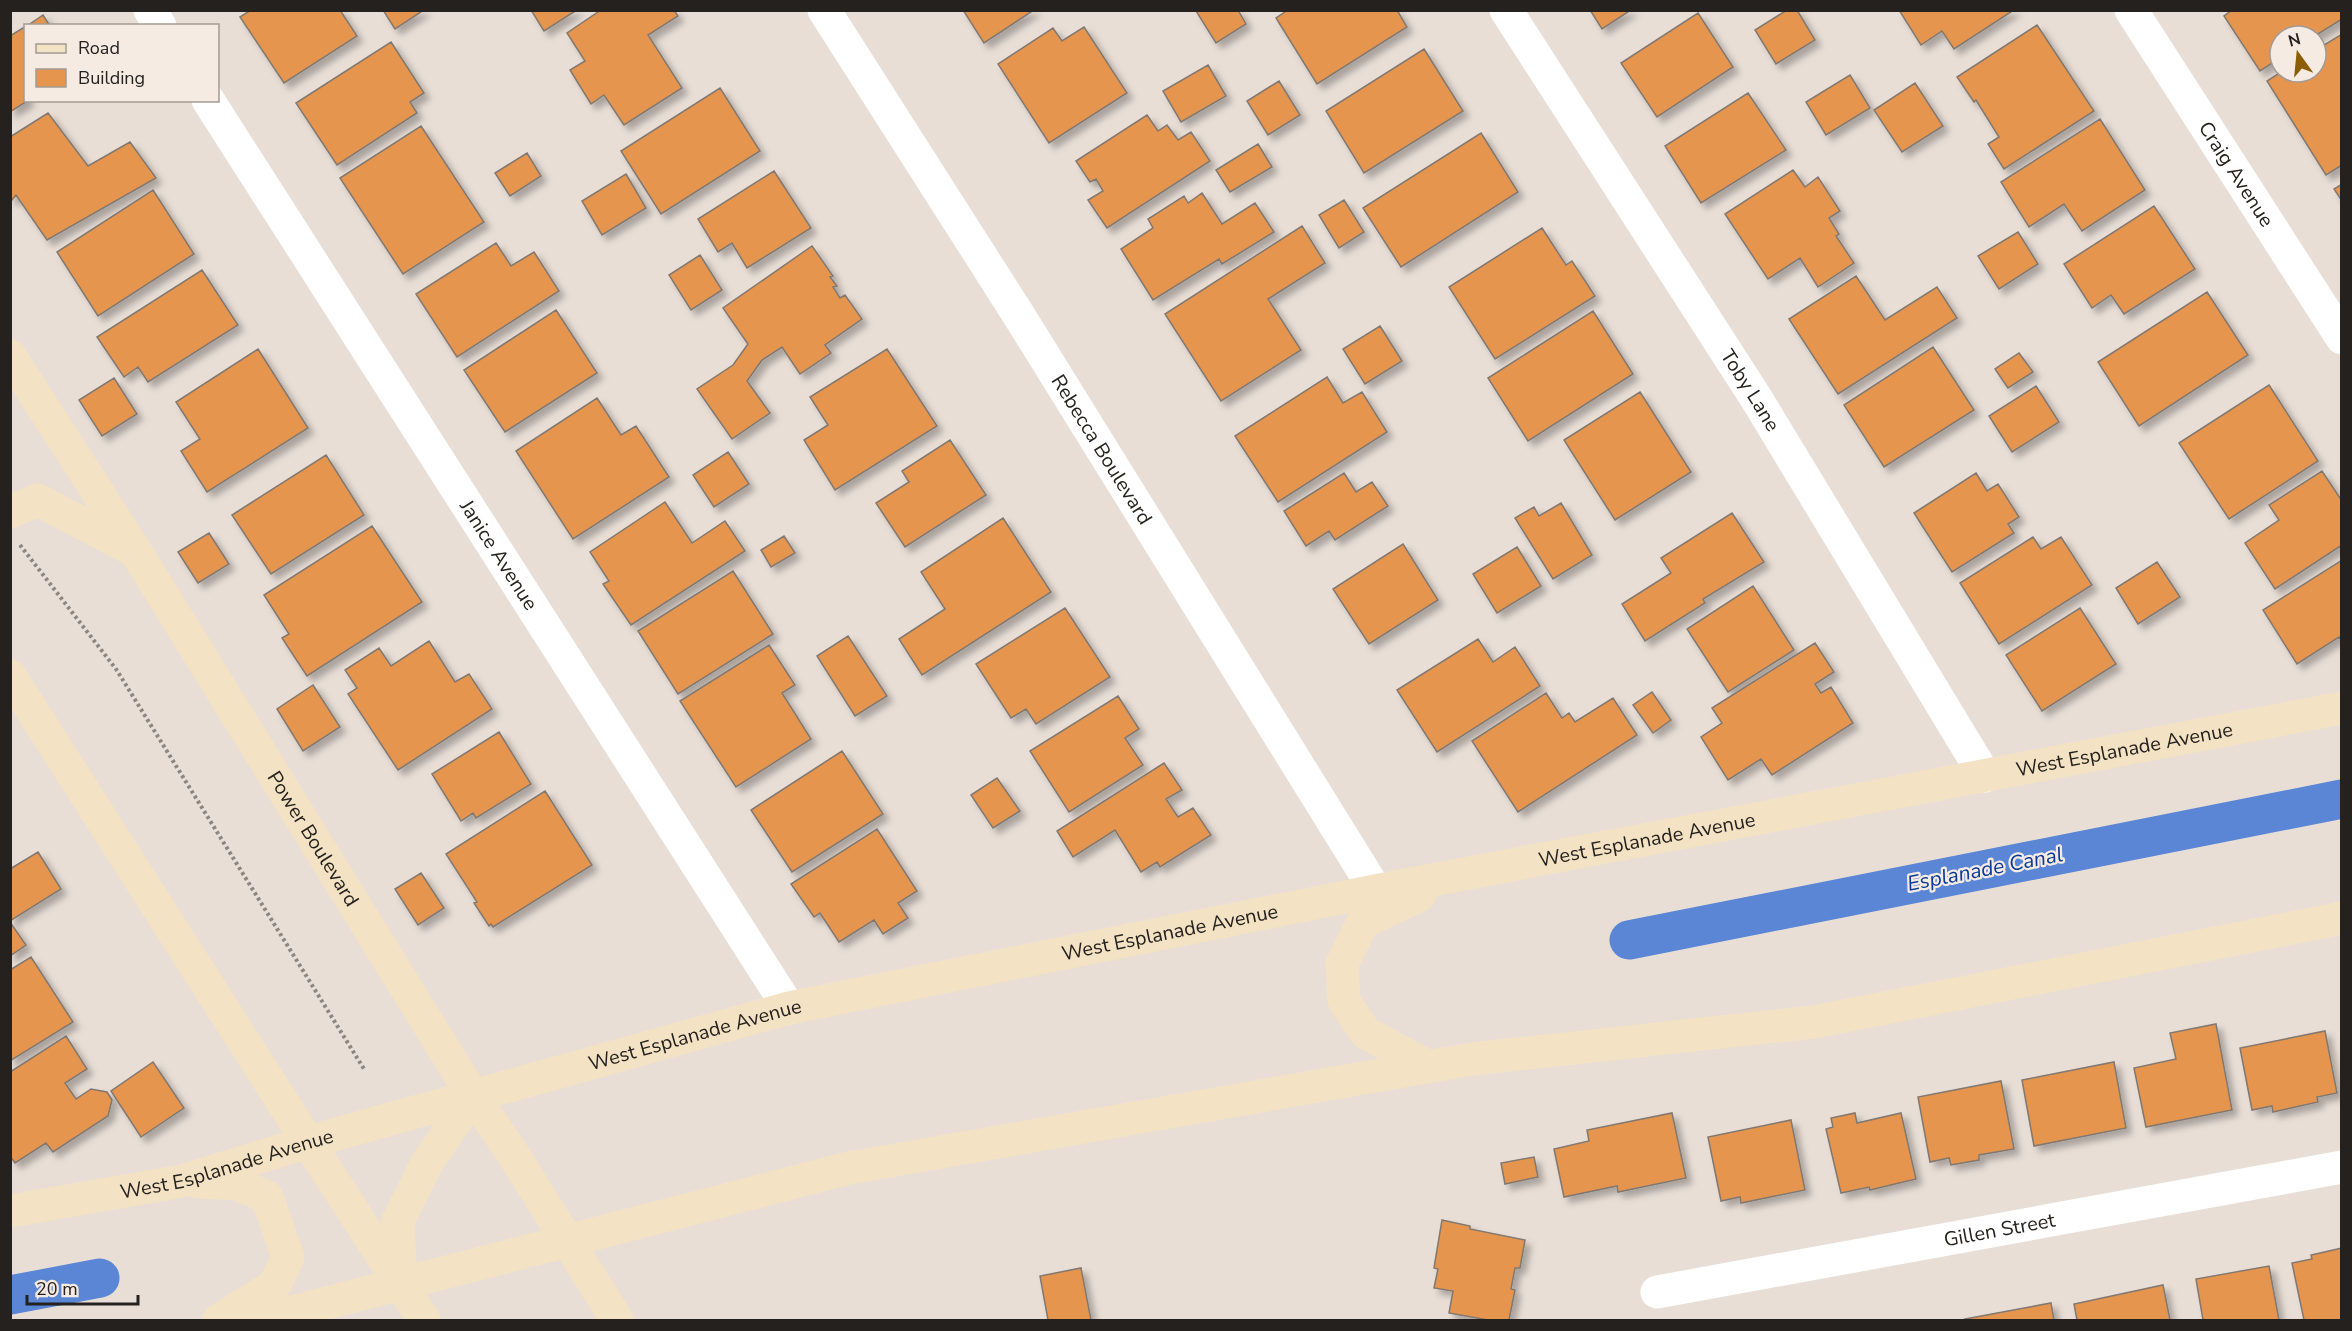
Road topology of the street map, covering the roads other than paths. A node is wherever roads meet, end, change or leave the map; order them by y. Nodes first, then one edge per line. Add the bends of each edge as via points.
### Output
1 (150, 10) edge
2 (824, 10) edge
3 (1506, 10) edge
4 (2131, 10) edge
5 (159, 24) edge
6 (209, 102) edge
7 (2342, 338) edge
8 (10, 356) edge
9 (14, 526) edge
10 (136, 552) junction
11 (10, 676) edge
12 (2342, 708) edge
13 (1985, 776) junction
14 (1468, 873) junction
15 (1376, 891) junction
16 (2342, 918) edge
17 (789, 1008) junction
18 (1427, 1066) junction
19 (473, 1095) junction
20 (308, 1142) junction
21 (2342, 1167) edge
22 (182, 1180) junction
23 (10, 1211) edge
24 (567, 1241) junction
25 (401, 1284) junction
26 (1657, 1292) dead end
27 (219, 1320) edge
28 (261, 1320) edge
29 (424, 1320) edge
30 (617, 1320) edge

1 - 5 street
2 - 15 street, Rebecca Boulevard
3 - 13 street, Toby Lane via 1756,398
4 - 7 street, Craig Avenue
6 - 17 street, Janice Avenue
8 - 10 main road, Power Boulevard
9 - 10 main road via 38,500
10 - 19 main road, Power Boulevard
11 - 20 main road
12 - 13 main road, West Esplanade Avenue
13 - 14 main road, West Esplanade Avenue
14 - 15 main road, West Esplanade Avenue
14 - 18 main road via 1363,922 1342,964 1344,1001 1366,1033
15 - 17 main road, West Esplanade Avenue
16 - 18 main road via 1814,1022
17 - 19 main road, West Esplanade Avenue
18 - 24 main road via 849,1168
19 - 20 main road, West Esplanade Avenue
19 - 24 main road, Power Boulevard
19 - 25 main road via 427,1163 398,1221
20 - 22 main road, West Esplanade Avenue
20 - 25 main road
21 - 26 street, Gillen Street
22 - 23 main road, West Esplanade Avenue
22 - 27 main road via 238,1184 267,1197 288,1257 275,1285
24 - 25 main road
24 - 30 main road, Power Boulevard
25 - 28 main road
25 - 29 main road

